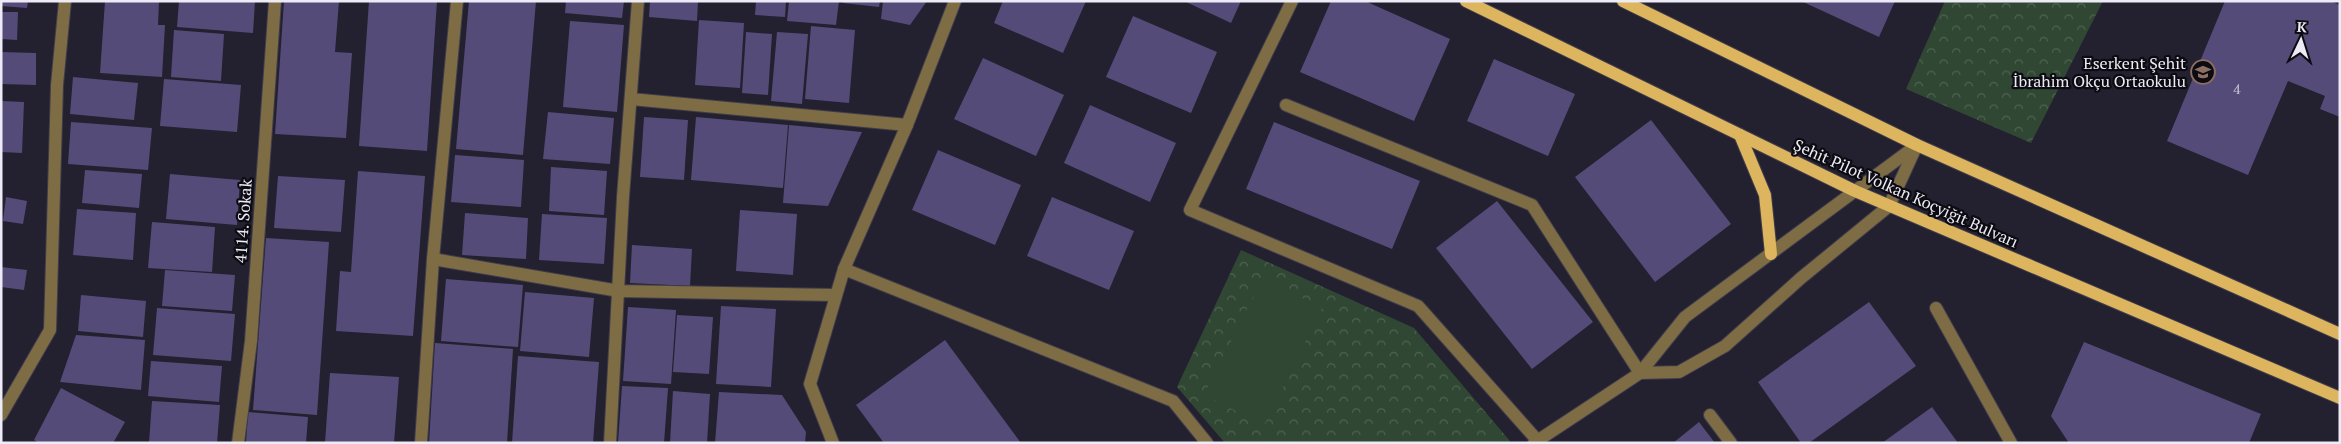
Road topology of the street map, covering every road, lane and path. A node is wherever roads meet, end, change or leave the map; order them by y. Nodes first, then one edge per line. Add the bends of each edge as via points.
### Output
1 (65, 1) edge
2 (275, 1) edge
3 (457, 1) edge
4 (638, 1) edge
5 (956, 1) edge
6 (1292, 1) edge
7 (1466, 1) edge
8 (1623, 1) edge
9 (631, 99) junction
10 (1286, 105) dead end
11 (907, 125) junction
12 (1740, 135) junction
13 (1917, 145) junction
14 (1855, 191) junction
15 (1889, 206) junction
16 (1772, 254) junction
17 (433, 259) junction
18 (844, 269) junction
19 (620, 291) junction
20 (835, 295) junction
21 (1936, 308) dead end
22 (2340, 334) edge
23 (1640, 373) junction
24 (2340, 398) edge
25 (1, 415) edge
26 (1710, 415) dead end
27 (1536, 442) edge
28 (238, 443) edge
29 (421, 443) edge
30 (610, 443) edge
31 (833, 443) edge
32 (1207, 443) edge
33 (1731, 443) edge
34 (2011, 443) edge

1 - 25 street via 57,85 50,330
2 - 28 street, 4114. Sokak via 251,341
3 - 17 street
4 - 9 street
5 - 11 street
6 - 27 street via 1190,210 1418,306
7 - 12 main road, Şehit Pilot Volkan Koçyiğit Bulvarı
8 - 13 main road
9 - 11 street
9 - 19 street
10 - 23 street via 1532,205
11 - 18 street
12 - 14 main road, Şehit Pilot Volkan Koçyiğit Bulvarı
12 - 16 main road via 1765,195
13 - 14 street
13 - 15 street
13 - 22 main road
14 - 15 main road, Şehit Pilot Volkan Koçyiğit Bulvarı
14 - 16 street
15 - 23 street via 1725,346 1679,372
15 - 24 main road, Şehit Pilot Volkan Koçyiğit Bulvarı
16 - 23 street via 1685,317
17 - 19 street
17 - 29 street
18 - 20 street
18 - 32 street via 1173,401
19 - 20 street
19 - 30 street
20 - 31 street via 810,384
21 - 34 street
23 - 27 street
26 - 33 street

